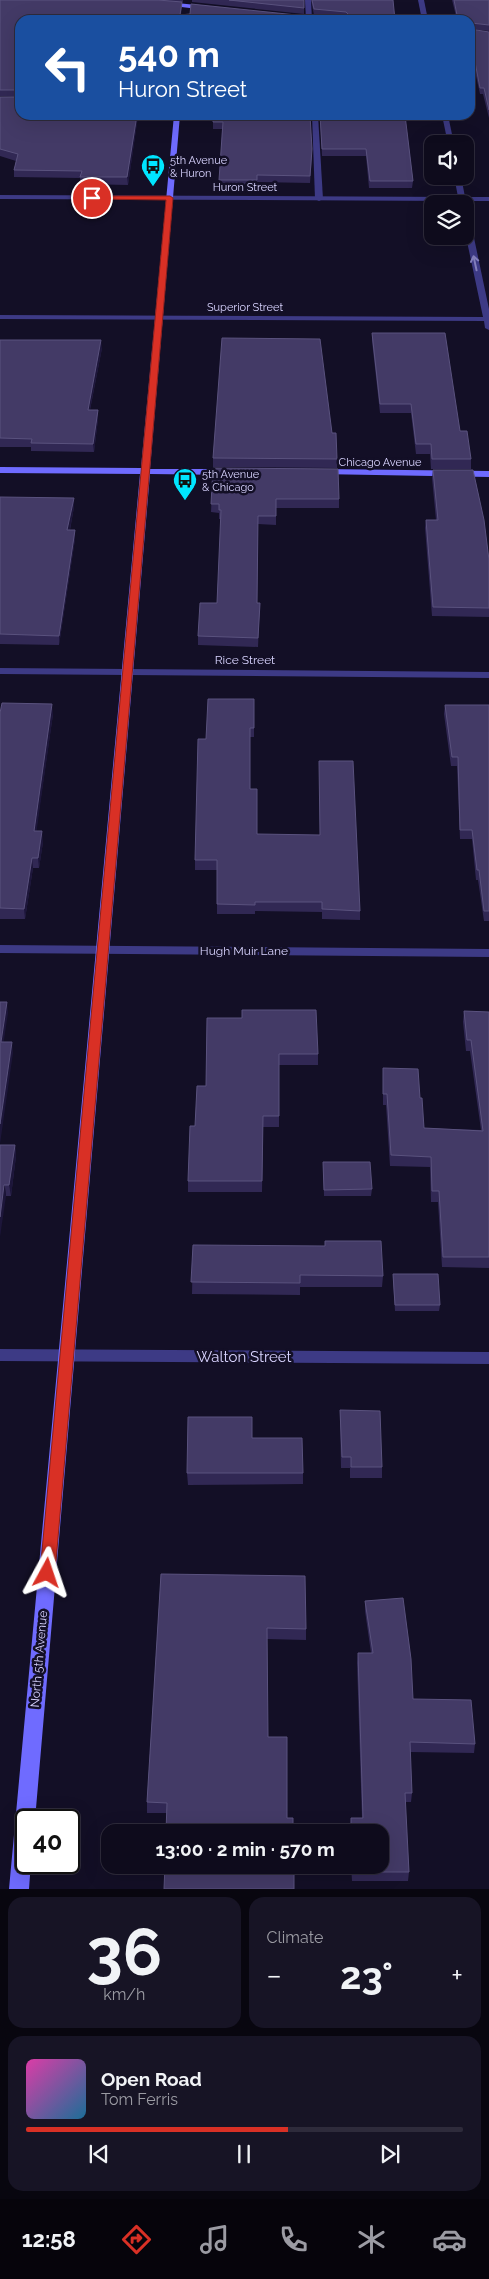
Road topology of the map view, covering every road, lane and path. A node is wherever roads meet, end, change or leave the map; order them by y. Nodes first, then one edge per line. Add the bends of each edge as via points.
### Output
1 (308, 0) edge
2 (421, 0) edge
3 (158, 3) edge
4 (187, 6) edge
5 (211, 8) edge
6 (309, 15) edge
7 (424, 15) edge
8 (177, 120) edge
9 (315, 120) edge
10 (446, 120) edge
11 (449, 135) edge
12 (0, 197) edge
13 (170, 198) junction
14 (319, 199) junction
15 (489, 199) edge
16 (424, 201) edge
17 (474, 201) edge
18 (472, 245) edge
19 (0, 317) edge
20 (159, 318) junction
21 (488, 319) edge
22 (489, 328) edge
23 (0, 470) edge
24 (145, 471) junction
25 (242, 472) edge
26 (311, 472) edge
27 (489, 474) edge
28 (0, 671) edge
29 (127, 672) junction
30 (489, 674) edge
31 (0, 949) edge
32 (103, 950) junction
33 (489, 953) edge
34 (0, 1355) edge
35 (67, 1355) junction
36 (489, 1358) edge
37 (19, 1889) edge

1 - 6 street
2 - 7 street
3 - 4 street
4 - 5 street
8 - 13 street, North 5th Avenue
9 - 14 street
10 - 11 street
12 - 13 street, Huron Street
13 - 14 street, Huron Street
13 - 20 street, North 5th Avenue
14 - 16 street, Huron Street
15 - 17 street, Huron Street
21 -> 18 street
19 - 20 street, Superior Street
20 - 21 street, Superior Street
20 - 24 street, North 5th Avenue
21 - 22 street
23 - 24 street
24 - 25 street
24 - 29 street, North 5th Avenue
26 - 27 street, Chicago Avenue
28 - 29 street, Rice Street
29 - 30 street, Rice Street
29 - 32 street, North 5th Avenue
31 - 32 street, Hugh Muir Lane
32 - 33 street, Hugh Muir Lane
32 - 35 street, North 5th Avenue
34 - 35 street, Walton Street
35 - 36 street, Walton Street
35 - 37 street, North 5th Avenue

